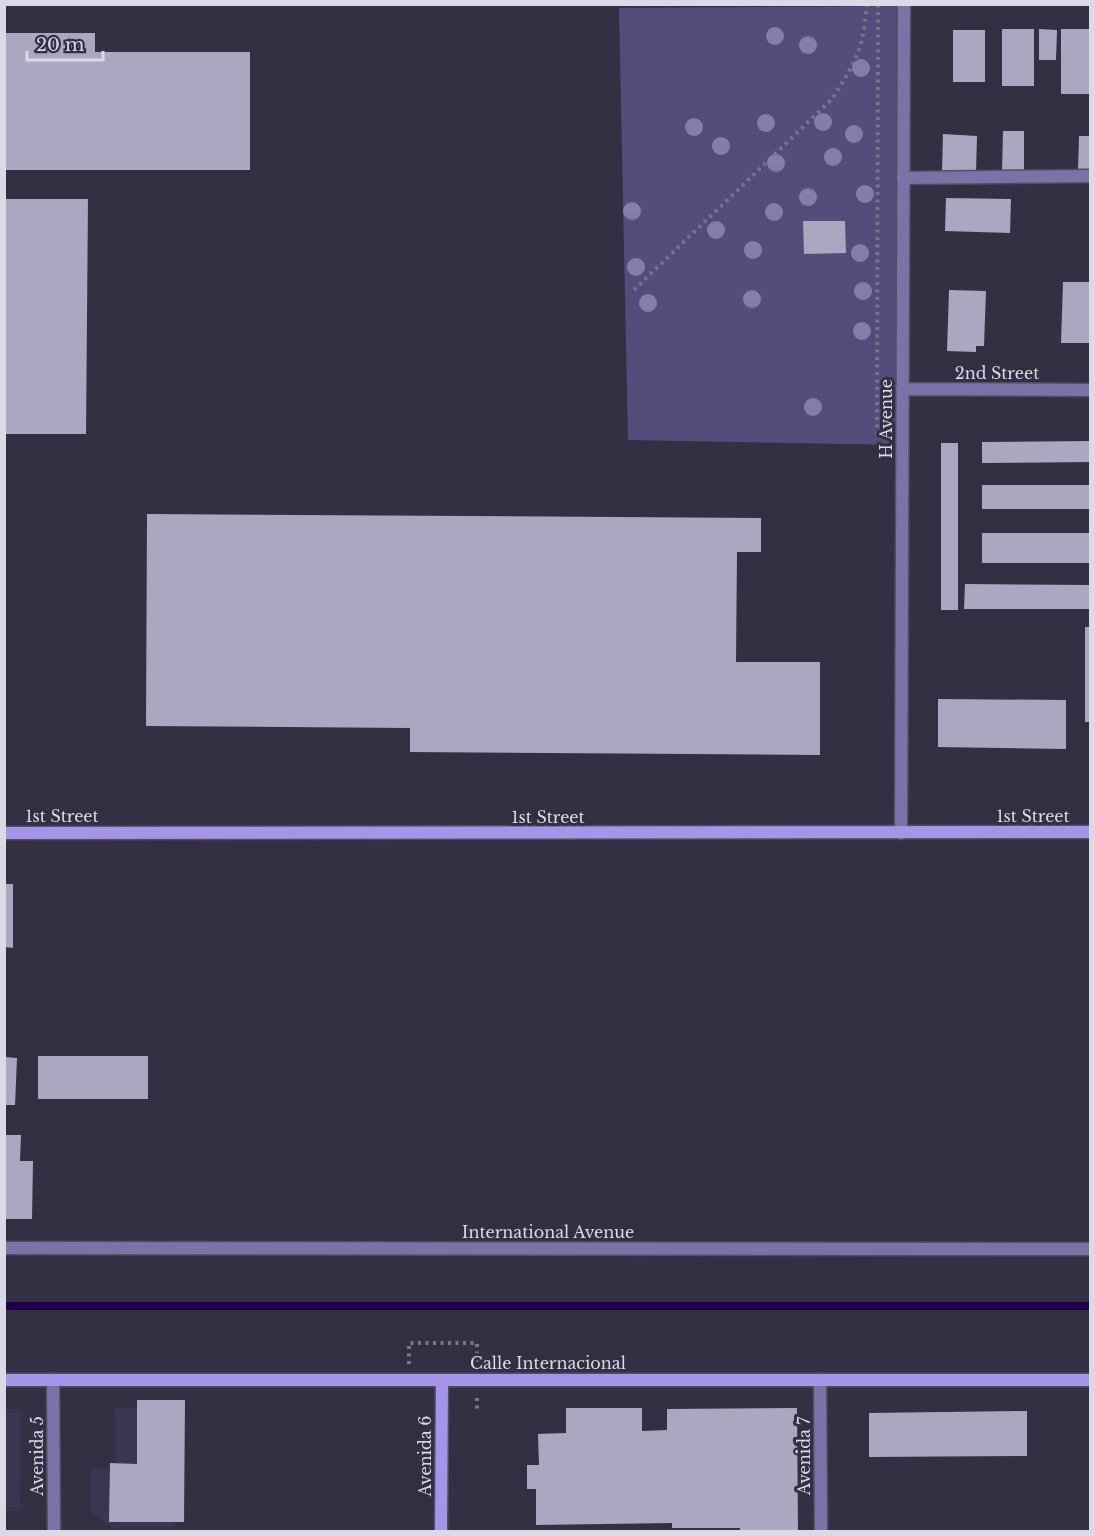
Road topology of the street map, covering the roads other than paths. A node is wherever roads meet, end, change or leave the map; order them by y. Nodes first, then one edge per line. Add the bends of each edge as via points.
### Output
1 (904, 4) edge
2 (1090, 176) edge
3 (903, 178) junction
4 (902, 389) junction
5 (1090, 390) edge
6 (4, 832) edge
7 (1090, 832) edge
8 (901, 833) junction
9 (4, 1248) edge
10 (1090, 1249) edge
11 (4, 1380) edge
12 (53, 1380) junction
13 (442, 1380) junction
14 (820, 1380) junction
15 (1090, 1380) edge
16 (54, 1532) edge
17 (441, 1532) edge
18 (821, 1532) edge

1 - 3 street, H Avenue
2 - 3 street
3 - 4 street, H Avenue
4 - 5 street, 2nd Street
4 - 8 street, H Avenue
6 - 8 main road, 1st Street
7 - 8 main road, 1st Street
9 - 10 street, International Avenue
11 - 12 main road, Calle Internacional
12 - 13 main road, Calle Internacional
12 - 16 street, Avenida 5
13 - 14 main road, Calle Internacional
13 - 17 main road, Avenida 6
14 - 15 main road, Calle Internacional
14 - 18 street, Avenida 7

